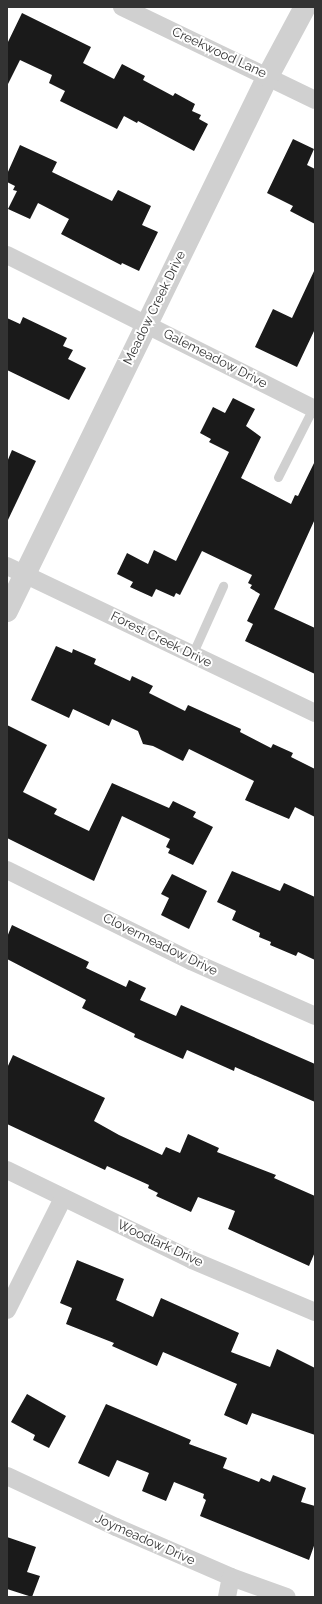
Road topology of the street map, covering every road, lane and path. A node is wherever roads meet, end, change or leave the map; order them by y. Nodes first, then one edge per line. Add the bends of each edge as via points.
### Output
1 (122, 7) edge
2 (305, 7) edge
3 (268, 76) junction
4 (315, 100) edge
5 (7, 255) edge
6 (147, 325) junction
7 (314, 409) edge
8 (278, 477) dead end
9 (16, 570) edge
10 (223, 586) dead end
11 (7, 611) edge
12 (192, 655) junction
13 (315, 713) edge
14 (7, 870) edge
15 (315, 1016) edge
16 (7, 1170) edge
17 (63, 1198) junction
18 (7, 1310) edge
19 (315, 1312) edge
20 (7, 1476) edge
21 (231, 1577) junction
22 (227, 1597) edge
23 (287, 1597) edge

1 - 3 street, Creekwood Lane
2 - 3 street, Meadow Creek Drive
3 - 4 street, Creekwood Lane
3 - 6 street, Meadow Creek Drive
5 - 6 street, Galemeadow Drive
6 - 7 street, Galemeadow Drive
6 - 9 street, Meadow Creek Drive
7 - 8 lane
9 - 11 street, Meadow Creek Drive
9 - 12 street, Forest Creek Drive
10 - 12 lane
12 - 13 street, Forest Creek Drive
14 - 15 street, Clovermeadow Drive via 191,961
16 - 17 street, Woodlark Drive
17 - 18 street
17 - 19 street, Woodlark Drive via 192,1260
20 - 21 street, Joymeadow Drive
21 - 22 street
21 - 23 street, Joymeadow Drive

